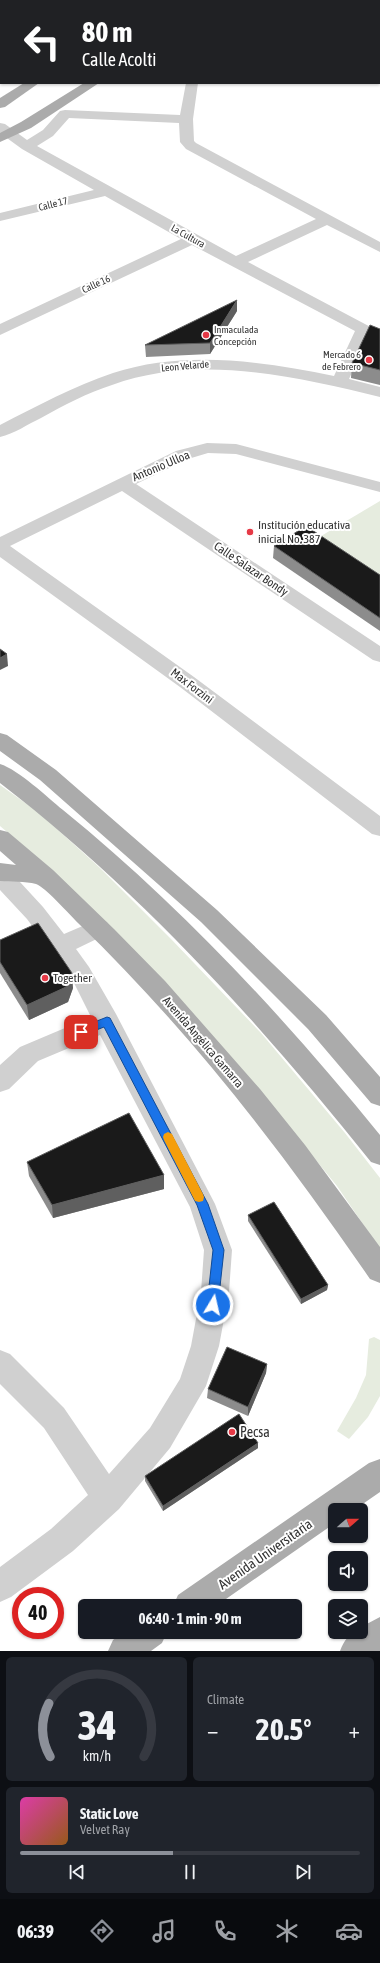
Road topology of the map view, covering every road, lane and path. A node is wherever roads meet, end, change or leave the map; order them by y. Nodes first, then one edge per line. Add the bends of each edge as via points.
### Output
1 (32, 84) edge
2 (92, 84) edge
3 (192, 84) edge
4 (78, 94) junction
5 (3, 103) edge
6 (65, 114) junction
7 (186, 119) junction
8 (3, 133) edge
9 (27, 146) junction
10 (106, 191) junction
11 (0, 217) edge
12 (326, 220) junction
13 (192, 239) junction
14 (380, 248) edge
15 (236, 262) junction
16 (0, 330) edge
17 (364, 330) junction
18 (380, 338) edge
19 (339, 382) junction
20 (380, 392) edge
21 (0, 432) edge
22 (122, 483) junction
23 (380, 487) edge
24 (0, 544) edge
25 (0, 548) edge
26 (380, 656) edge
27 (0, 740) edge
28 (0, 772) edge
29 (380, 828) edge
30 (0, 838) edge
31 (0, 874) edge
32 (45, 876) junction
33 (99, 928) junction
34 (61, 946) junction
35 (107, 1021) junction
36 (0, 1081) edge
37 (380, 1095) edge
38 (380, 1154) edge
39 (380, 1270) edge
40 (0, 1364) edge
41 (380, 1474) edge
42 (108, 1498) junction
43 (0, 1586) edge
44 (199, 1599) edge
45 (380, 1633) edge
46 (141, 1639) edge
47 (124, 1651) edge
48 (356, 1651) edge

1 - 5 main road
2 - 4 main road
3 - 7 street
4 - 6 street
4 - 8 main road
6 - 7 street
6 - 9 street via 48,133
7 - 12 street via 187,142 191,146
8 - 9 street, La Cultura
9 - 10 street, La Cultura
10 - 11 street, Calle 17
10 - 13 street, La Cultura
12 - 14 street
12 - 15 street
13 - 15 street, La Cultura
13 - 16 street, Calle 16
15 - 17 street, La Cultura
17 - 18 street, La Cultura
17 - 19 street
19 - 20 street, Leon Velarde
19 - 21 street, Leon Velarde via 236,366 173,366 146,370 98,384
22 - 23 street, Antonio Ulloa via 182,455 207,448 236,449
22 - 24 street, Antonio Ulloa
22 - 26 street, Calle Salazar Bondy
25 - 29 street, Max Forzini via 187,682
27 - 37 main road via 54,780 209,916 317,1022
28 - 38 main road via 92,845 161,910 276,1031
30 - 32 main road, Avenida Angélica Gamarra
31 - 32 main road
31 - 34 street
32 - 33 main road, Avenida Angélica Gamarra
33 - 34 street
33 - 39 main road, Avenida Angélica Gamarra via 206,1044 268,1117
34 - 35 street via 81,974
35 - 36 street via 29,1054
35 - 42 street via 202,1204 218,1250 215,1292 205,1346 192,1386 160,1438
40 - 42 street via 54,1418
41 - 44 main road, Avenida Universitaria
42 - 43 street via 62,1540
45 - 48 main road
46 - 47 main road

